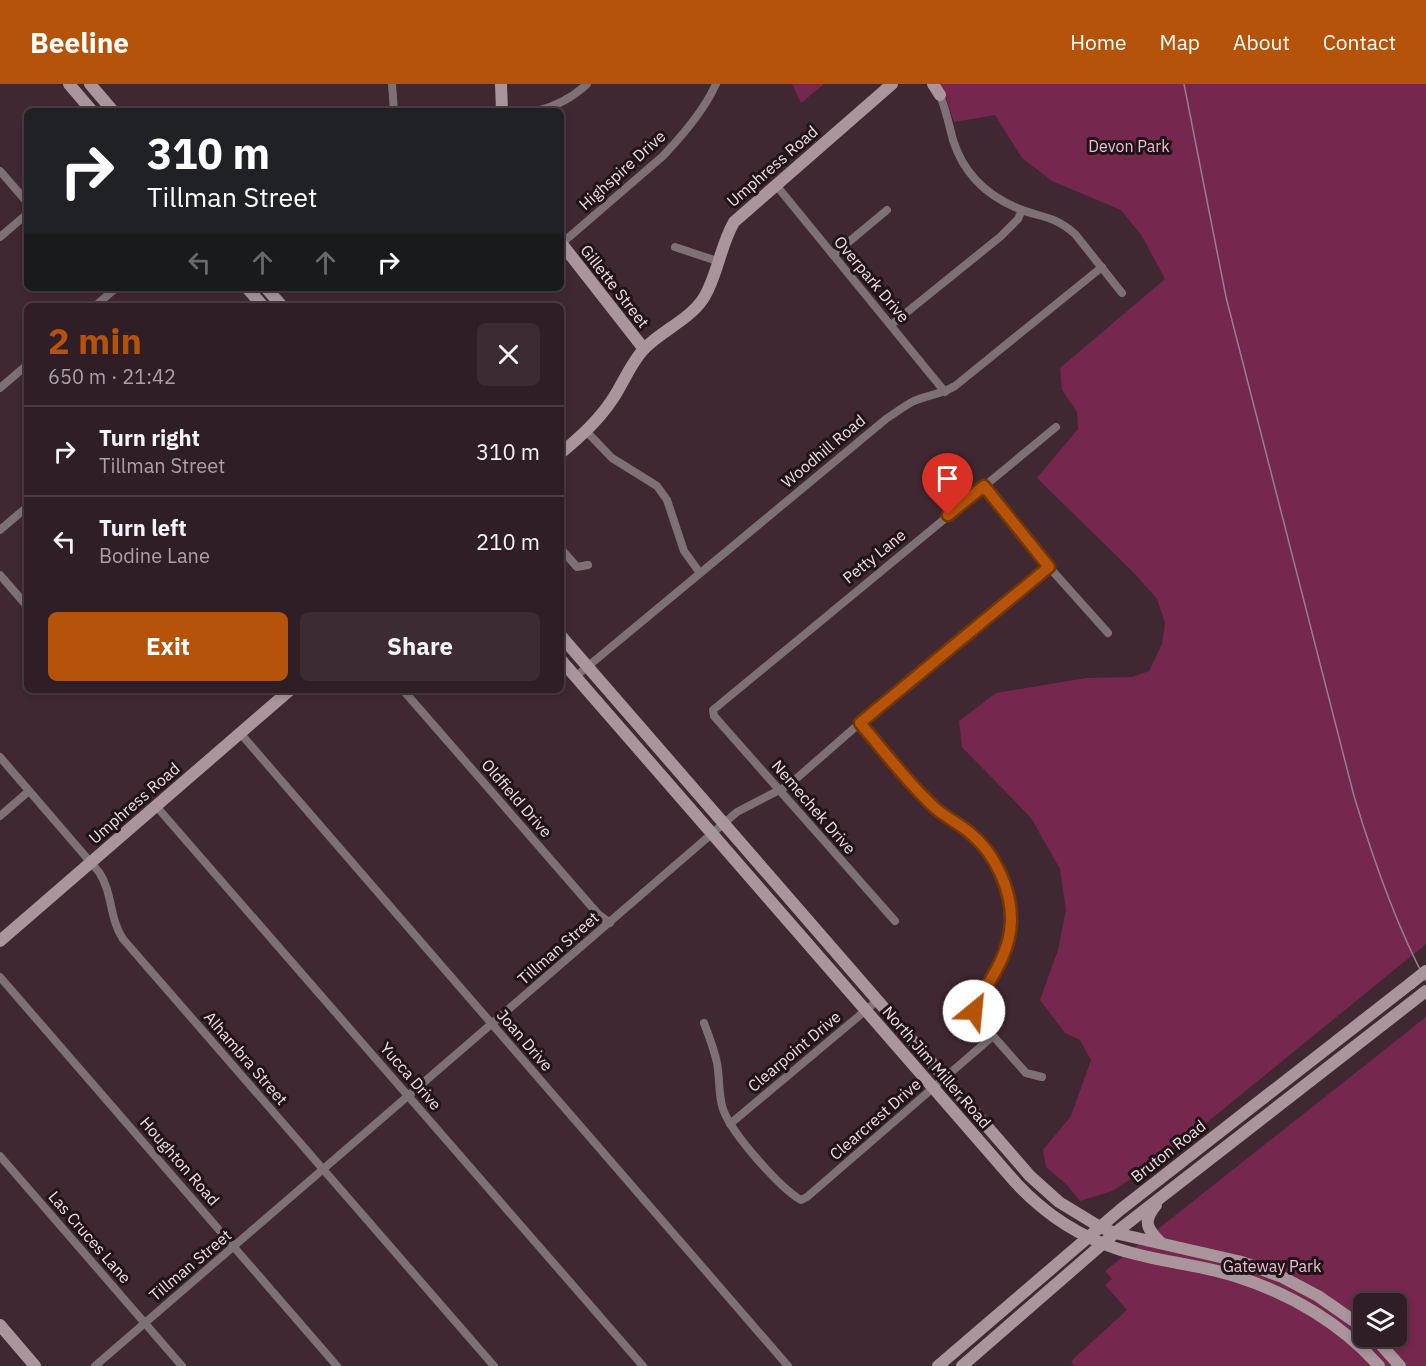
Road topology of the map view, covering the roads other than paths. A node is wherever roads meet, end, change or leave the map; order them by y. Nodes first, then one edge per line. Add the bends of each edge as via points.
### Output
1 (69, 84) edge
2 (90, 84) edge
3 (392, 84) edge
4 (501, 84) edge
5 (587, 84) edge
6 (716, 84) edge
7 (892, 84) edge
8 (933, 84) edge
9 (940, 95) joint
10 (89, 108) edge
11 (110, 108) edge
12 (394, 108) edge
13 (502, 108) edge
14 (545, 108) edge
15 (0, 171) edge
16 (776, 185) junction
17 (24, 199) edge
18 (887, 210) dead end
19 (1023, 210) junction
20 (24, 217) edge
21 (0, 237) edge
22 (564, 241) edge
23 (675, 247) dead end
24 (564, 248) edge
25 (833, 255) junction
26 (717, 261) junction
27 (1102, 267) junction
28 (249, 291) edge
29 (269, 292) edge
30 (1122, 293) dead end
31 (259, 303) edge
32 (279, 303) edge
33 (891, 326) junction
34 (644, 349) junction
35 (24, 368) edge
36 (0, 388) edge
37 (945, 392) junction
38 (1056, 427) dead end
39 (586, 431) junction
40 (564, 450) edge
41 (984, 486) junction
42 (24, 510) edge
43 (0, 530) edge
44 (564, 552) edge
45 (588, 565) dead end
46 (1049, 567) junction
47 (700, 573) junction
48 (0, 575) edge
49 (24, 603) edge
50 (1108, 633) dead end
51 (564, 640) edge
52 (564, 664) edge
53 (587, 667) junction
54 (575, 677) junction
55 (287, 693) edge
56 (406, 693) edge
57 (713, 711) joint
58 (860, 723) junction
59 (240, 733) junction
60 (0, 757) edge
61 (779, 790) junction
62 (30, 791) junction
63 (156, 806) junction
64 (0, 816) edge
65 (724, 824) junction
66 (713, 834) junction
67 (90, 862) junction
68 (895, 921) dead end
69 (610, 923) junction
70 (0, 941) edge
71 (1426, 971) edge
72 (0, 977) edge
73 (1422, 994) edge
74 (878, 1000) junction
75 (866, 1010) junction
76 (704, 1023) dead end
77 (492, 1024) junction
78 (993, 1036) junction
79 (1042, 1077) dead end
80 (946, 1078) junction
81 (934, 1088) junction
82 (409, 1097) junction
83 (730, 1124) junction
84 (0, 1156) edge
85 (1017, 1160) junction
86 (324, 1170) junction
87 (1005, 1170) junction
88 (1161, 1198) junction
89 (1100, 1227) junction
90 (1115, 1233) junction
91 (1088, 1237) junction
92 (1162, 1243) junction
93 (1104, 1244) junction
94 (235, 1247) junction
95 (1353, 1320) edge
96 (145, 1324) junction
97 (0, 1325) edge
98 (1368, 1347) edge
99 (1382, 1347) edge
100 (1365, 1351) junction
101 (945, 1364) edge
102 (35, 1366) edge
103 (95, 1366) edge
104 (182, 1366) edge
105 (337, 1366) edge
106 (494, 1366) edge
107 (643, 1366) edge
108 (788, 1366) edge
109 (962, 1366) edge
110 (1379, 1366) edge
111 (1400, 1366) edge

1 - 10 main road
2 - 11 main road
3 - 12 street
4 - 13 main road
5 - 14 street via 566,100
6 - 22 street, Highspire Drive via 690,125 663,156
7 - 16 main road, Umphress Road
8 - 9 main road
9 - 19 street via 966,169 992,194
15 - 17 street
16 - 25 street, Overpark Drive
16 - 26 main road, Umphress Road via 734,222
18 - 25 street
19 - 27 street via 1066,226
19 - 33 street via 1000,237
20 - 21 street
23 - 26 street
24 - 34 main road, Gillette Street
25 - 33 street, Overpark Drive
26 - 34 main road, Umphress Road via 703,300
27 - 30 street
27 - 37 street, Woodhill Road
28 - 31 main road
29 - 32 main road
33 - 37 street, Overpark Drive
34 - 39 main road, Umphress Road via 613,399
35 - 36 street
37 - 47 street, Woodhill Road via 901,408
38 - 41 street, Petty Lane
39 - 40 main road, Umphress Road
39 - 47 street via 612,458 657,486 667,500 684,551
41 - 46 street
41 - 57 street, Petty Lane
42 - 43 street
44 - 45 street via 577,567
46 - 50 street
46 - 58 street, Tillman Street
47 - 53 street, Woodhill Road
48 - 49 street
51 - 53 main road, North Jim Miller Road
52 - 54 main road, North Jim Miller Road
53 - 54 street, Woodhill Road
53 - 65 main road, North Jim Miller Road
54 - 66 main road, North Jim Miller Road
55 - 59 main road, Umphress Road
56 - 69 street, Oldfield Drive
57 - 61 street, Nemechek Drive
58 - 61 street, Tillman Street
58 - 78 street via 922,796 986,849 999,871 1011,923 994,974 973,1005 979,1020
59 - 63 main road, Umphress Road
59 - 77 street, Joan Drive
60 - 62 street, Alhambra Street
61 - 65 street, Tillman Street via 744,808
61 - 68 street, Nemechek Drive
62 - 64 street
62 - 67 street, Alhambra Street
63 - 67 main road, Umphress Road
63 - 82 street, Yucca Drive
65 - 66 street, Tillman Street
65 - 74 main road, North Jim Miller Road
66 - 69 street, Tillman Street
66 - 75 main road, North Jim Miller Road
67 - 70 main road, Umphress Road
67 - 86 street, Alhambra Street via 105,881 112,916 123,939
69 - 77 street, Tillman Street
71 - 89 main road, Bruton Road, bridge
72 - 94 street, Houghton Road
73 - 88 main road, Bruton Road
74 - 75 street, Clearpoint Drive
74 - 80 main road, North Jim Miller Road
75 - 81 main road, North Jim Miller Road
75 - 83 street, Clearpoint Drive
76 - 83 street
77 - 82 street, Tillman Street
77 - 108 street, Joan Drive
78 - 79 street via 1026,1073
78 - 80 street, Clearcrest Drive
80 - 81 street, Clearcrest Drive
80 - 85 main road, North Jim Miller Road
81 - 83 street, Clearcrest Drive via 801,1200
81 - 87 main road, North Jim Miller Road
82 - 86 street, Tillman Street
82 - 107 street, Yucca Drive
84 - 96 street, Las Cruces Lane
85 - 87 main road
85 - 89 main road, North Jim Miller Road via 1049,1194
86 - 94 street, Tillman Street
86 - 106 street, Alhambra Street
87 - 91 main road, North Jim Miller Road via 1047,1212
88 - 90 main road, Bruton Road
88 - 92 main road via 1147,1218 1150,1231
89 - 90 main road, North Jim Miller Road
89 - 91 main road, Bruton Road
90 - 92 main road, North Jim Miller Road
90 - 93 main road, Bruton Road
91 - 93 main road, North Jim Miller Road
91 - 101 main road, Bruton Road
92 - 95 main road, North Jim Miller Road via 1242,1262 1282,1277
93 - 100 main road, North Jim Miller Road via 1239,1277 1278,1292 1326,1319
93 - 109 main road, Bruton Road
94 - 96 street, Tillman Street
94 - 105 street, Houghton Road
96 - 103 street, Tillman Street
96 - 104 street, Las Cruces Lane
97 - 102 main road
98 - 100 main road
99 - 111 main road
100 - 110 main road, North Jim Miller Road

